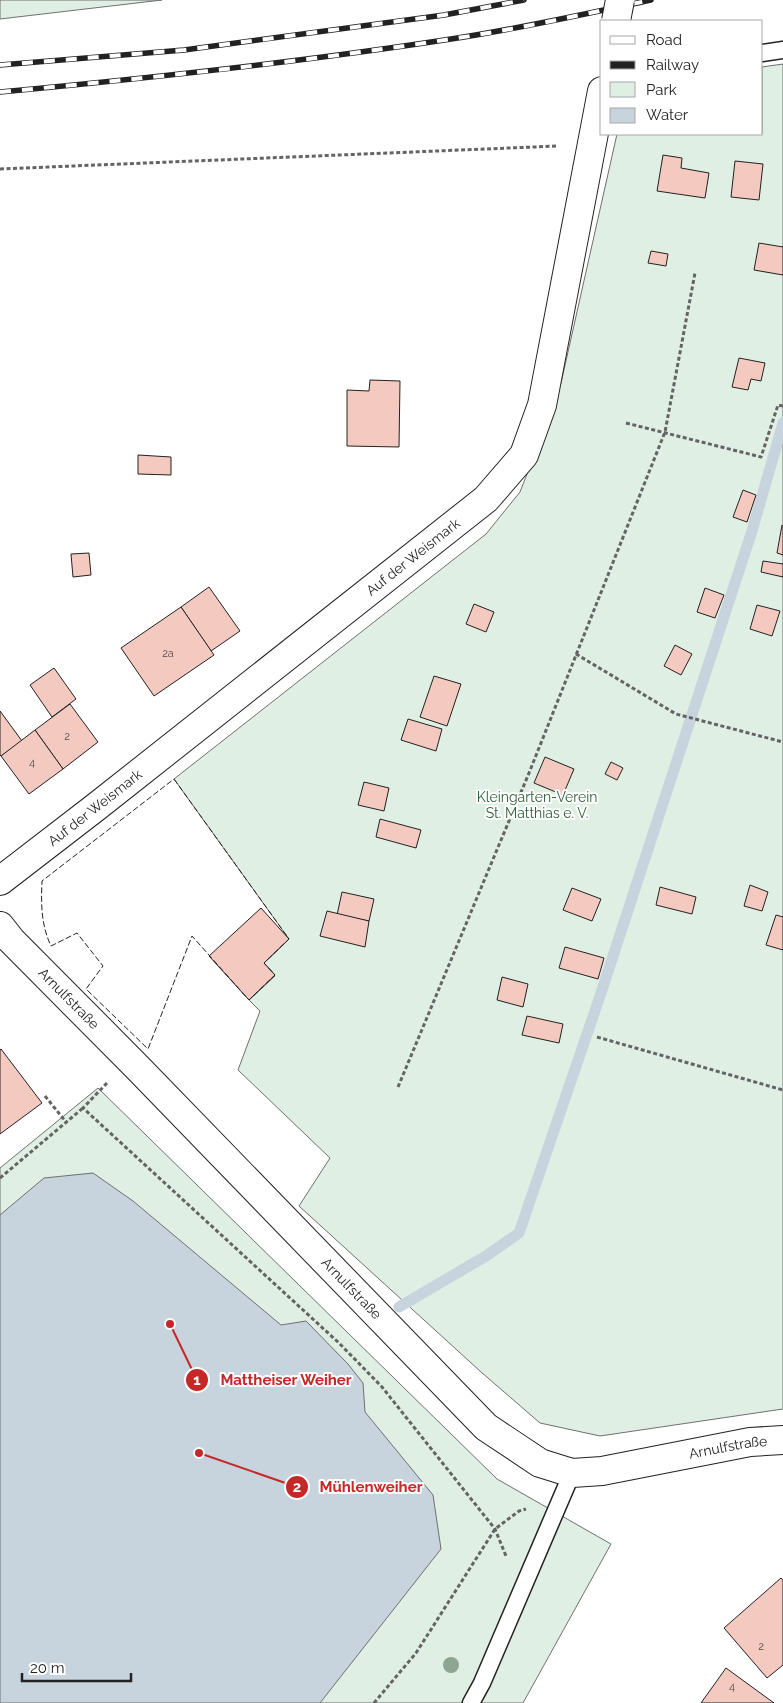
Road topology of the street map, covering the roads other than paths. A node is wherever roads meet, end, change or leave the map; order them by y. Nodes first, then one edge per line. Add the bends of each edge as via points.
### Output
1 (620, 0) edge
2 (616, 20) edge
3 (783, 50) edge
4 (763, 53) edge
5 (600, 101) edge
6 (0, 881) edge
7 (0, 926) edge
8 (783, 1440) edge
9 (572, 1473) junction
10 (471, 1703) edge

1 - 2 street, bridge
3 - 4 lane
5 - 6 street, Auf der Weismark via 542,405 524,455 486,499
7 - 9 street, Arnulfstraße via 486,1427 540,1463
8 - 9 street, Arnulfstraße via 750,1442 602,1471
9 - 10 lane

